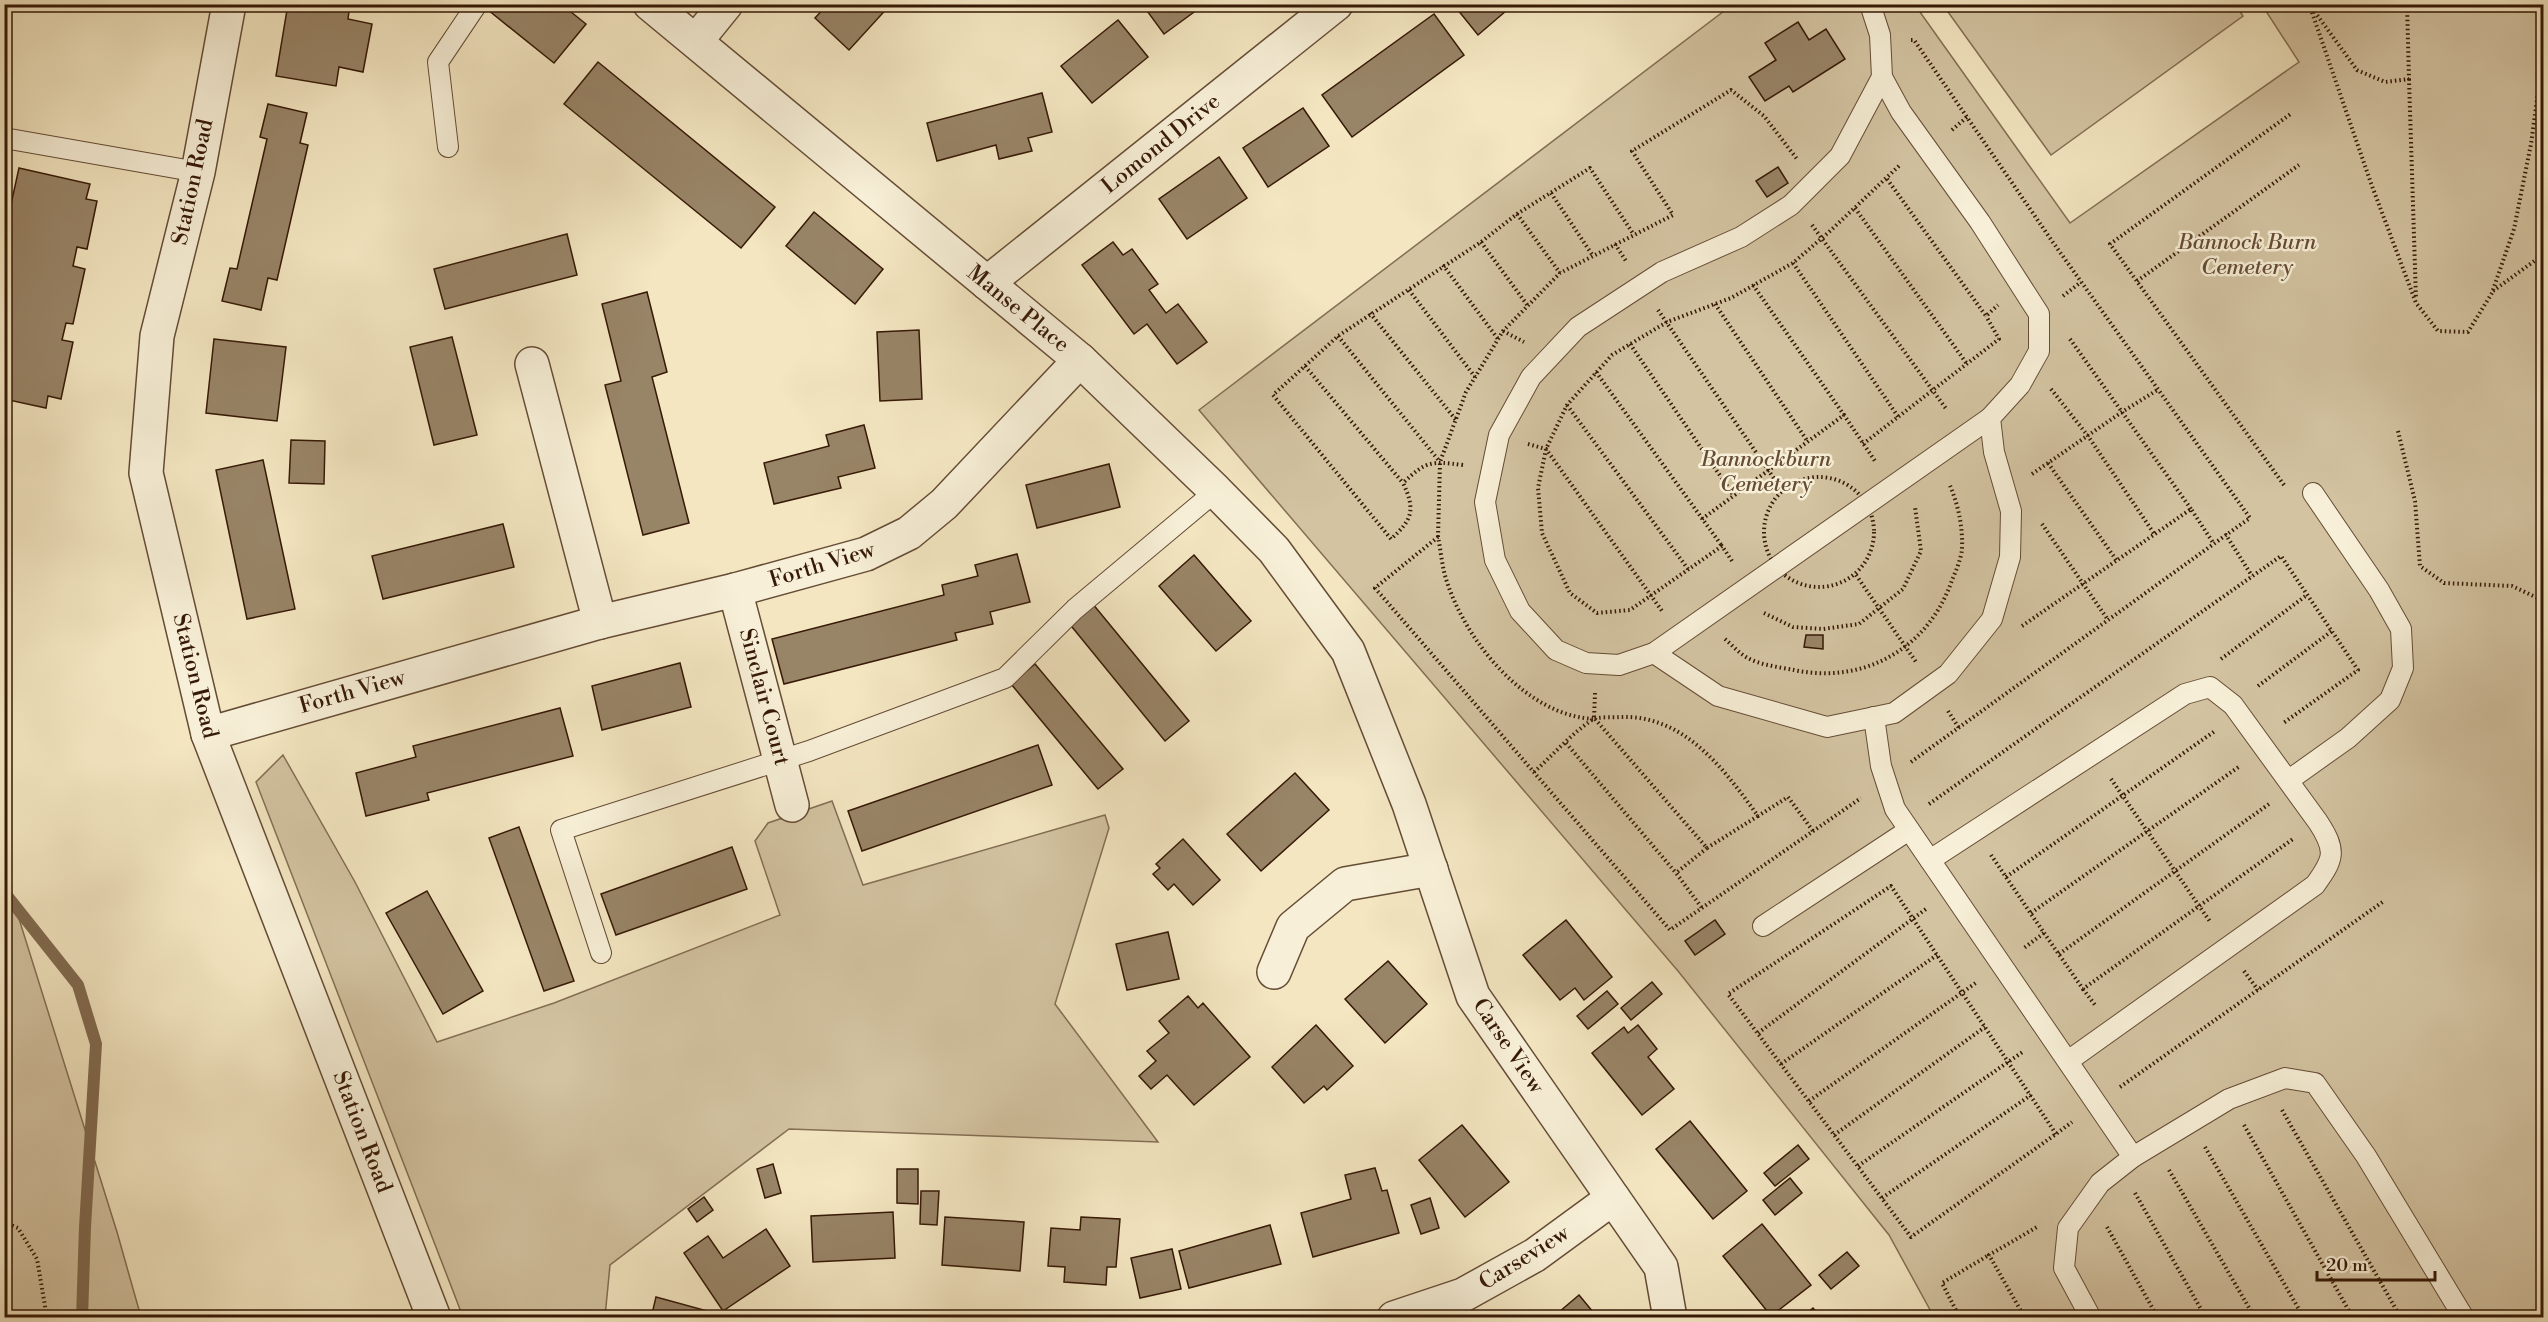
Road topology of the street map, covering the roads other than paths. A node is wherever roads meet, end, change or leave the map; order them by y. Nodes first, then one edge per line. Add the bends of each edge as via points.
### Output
1 (229, 4) edge
2 (477, 4) edge
3 (650, 4) edge
4 (726, 4) edge
5 (1336, 4) edge
6 (1870, 4) edge
7 (696, 41) junction
8 (1882, 77) junction
9 (4, 138) edge
10 (448, 147) dead end
11 (198, 172) junction
12 (987, 284) junction
13 (1080, 360) junction
14 (532, 364) dead end
15 (1990, 418) junction
16 (1216, 490) junction
17 (2313, 493) road end
18 (735, 590) junction
19 (600, 622) junction
20 (1348, 651) joint
21 (1654, 653) junction
22 (1874, 717) junction
23 (208, 734) junction
24 (780, 760) junction
25 (2290, 784) junction
26 (792, 805) dead end
27 (1910, 830) junction
28 (1930, 860) junction
29 (1431, 869) junction
30 (1763, 926) dead end
31 (601, 953) dead end
32 (1274, 972) dead end
33 (2068, 1061) junction
34 (2127, 1162) junction
35 (1613, 1198) junction
36 (2458, 1316) edge
37 (434, 1317) edge
38 (1394, 1317) edge
39 (1670, 1317) edge
40 (2091, 1317) edge

1 - 11 street, Station Road
2 - 10 lane via 438,62
3 - 7 street, Manse Place
4 - 7 street
5 - 12 street, Lomond Drive
6 - 8 lane via 1880,34
7 - 12 street, Manse Place
8 - 15 lane via 1901,112 1980,222 2039,314 2039,351 2020,385
8 - 21 lane via 1840,156 1795,201 1741,237 1662,272 1578,327 1531,377 1499,435 1485,502 1495,560 1520,612 1556,650 1586,663 1619,665
9 - 11 lane
11 - 23 street, Station Road via 157,336 146,473
12 - 13 street, Manse Place
13 - 16 street, Manse Place
13 - 18 street, Forth View via 944,504 909,533 866,554
14 - 19 street
15 - 21 lane
15 - 22 lane via 1994,452 2012,511 2010,557 1992,619 1948,674 1894,713
16 - 20 street, Manse Place via 1274,550
16 - 24 lane via 1075,609 1005,678
17 - 25 lane via 2401,629 2403,668 2390,700
18 - 19 street, Forth View
18 - 24 street, Sinclair Court
19 - 23 street, Forth View
20 - 29 street, Carse View
21 - 22 lane via 1718,696 1827,727
22 - 27 lane via 1881,766 1895,809
23 - 37 street, Station Road
24 - 26 street, Sinclair Court
24 - 31 lane via 561,830
25 - 28 lane via 2236,709 2210,687 2185,694
25 - 33 lane via 2329,839 2330,864 2315,885
27 - 28 lane
27 - 30 lane
28 - 33 lane
29 - 32 street via 1345,884 1293,927
29 - 35 street, Carse View via 1473,996
33 - 34 lane via 2097,1104
34 - 36 lane via 2229,1099 2285,1078 2315,1083 2366,1156
34 - 40 lane via 2100,1183 2068,1228 2064,1268
35 - 38 street, Carseview via 1535,1255 1463,1295
35 - 39 street, Carse View via 1661,1267

